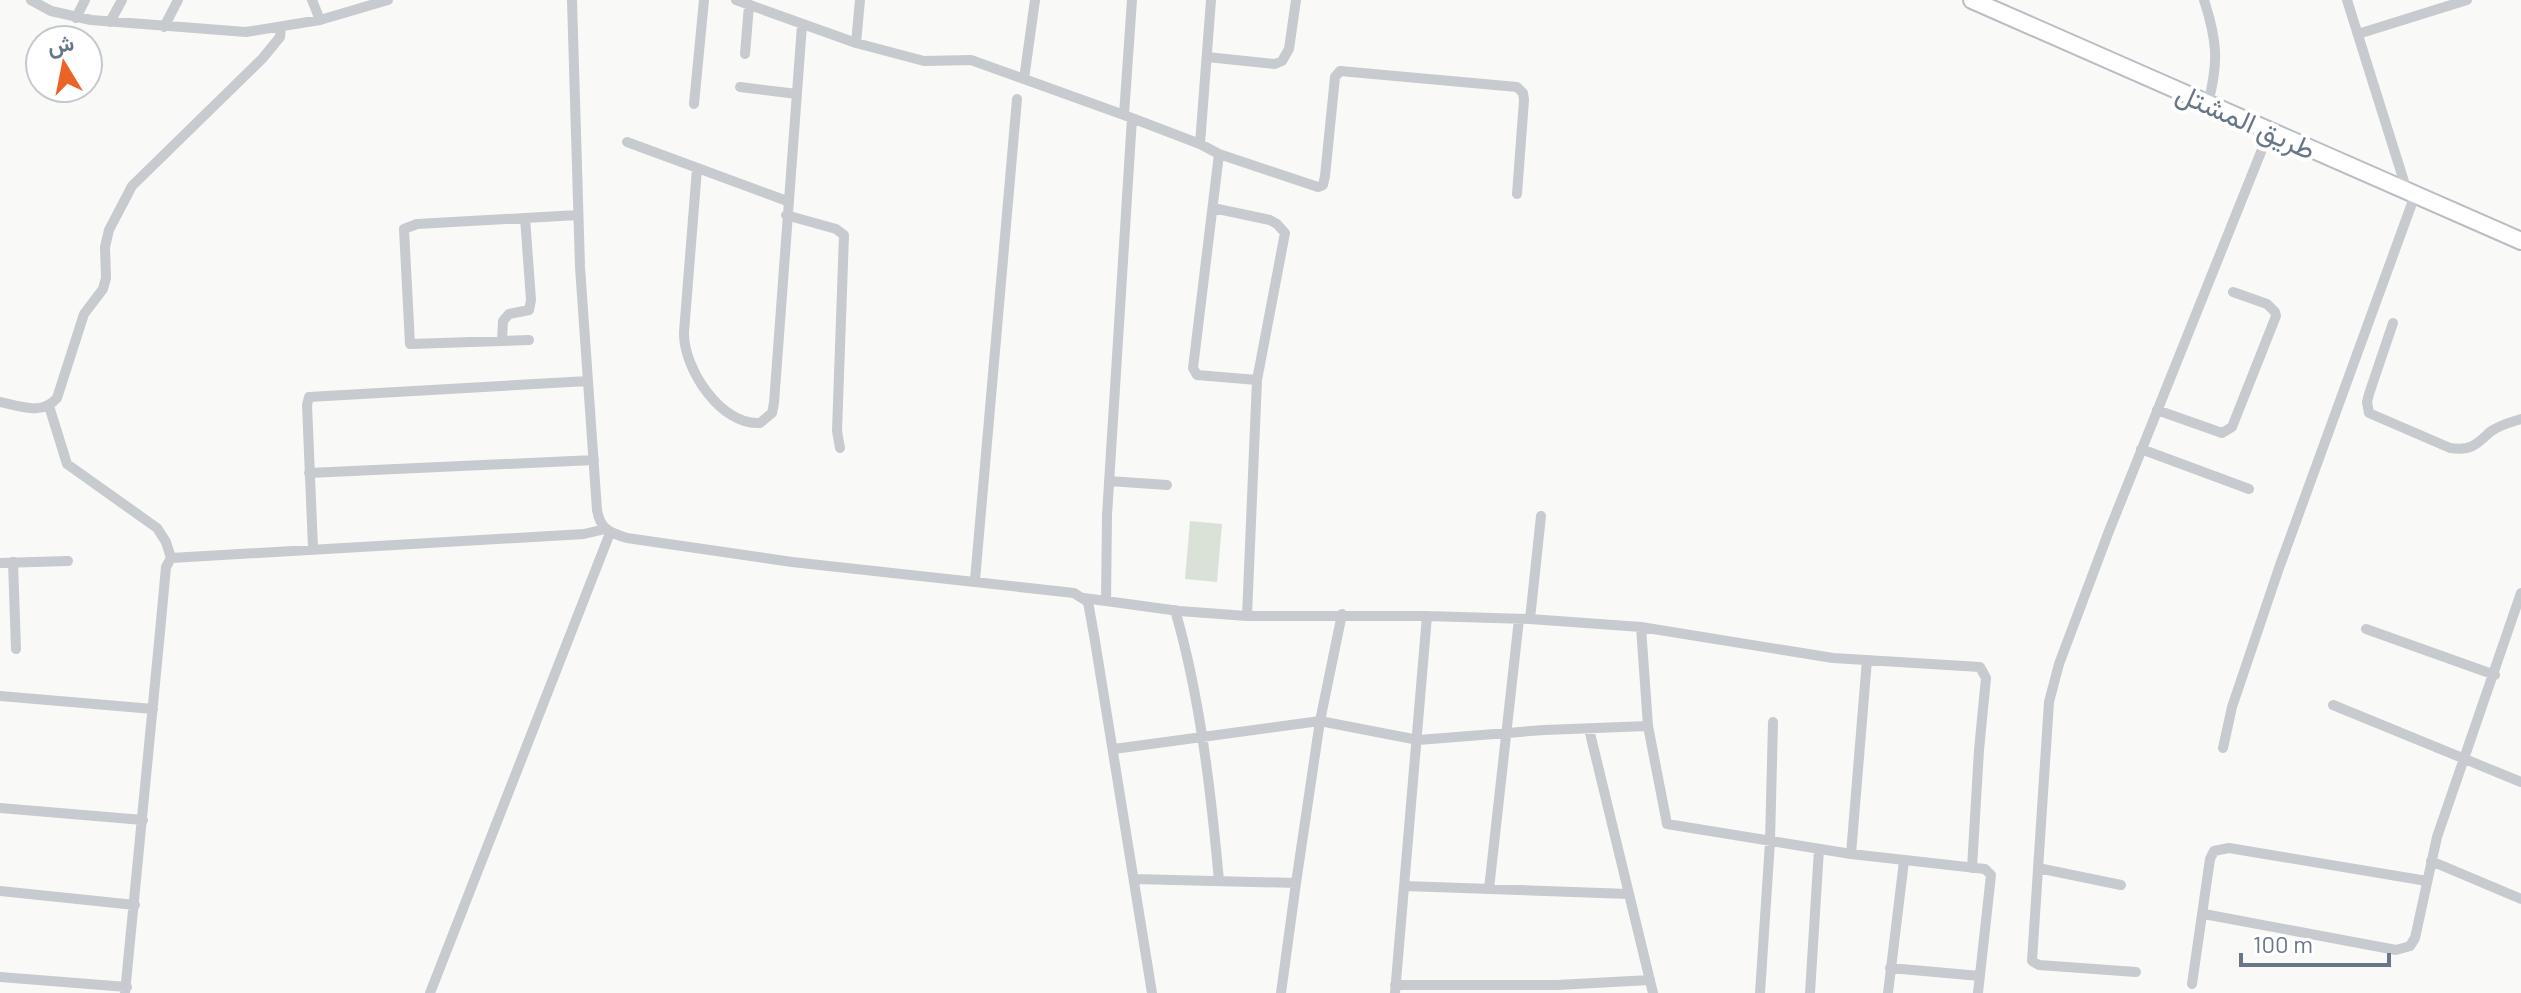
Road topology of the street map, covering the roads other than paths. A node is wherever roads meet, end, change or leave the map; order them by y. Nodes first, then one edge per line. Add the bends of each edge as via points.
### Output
1 (31, 0) edge
2 (85, 0) edge
3 (122, 0) edge
4 (178, 0) edge
5 (312, 0) edge
6 (388, 0) edge
7 (572, 0) edge
8 (704, 0) edge
9 (736, 0) edge
10 (860, 0) edge
11 (1035, 0) edge
12 (1132, 0) edge
13 (1211, 0) edge
14 (1296, 0) edge
15 (1972, 0) edge
16 (2204, 0) edge
17 (2348, 0) edge
18 (2467, 0) edge
19 (754, 4) edge
20 (76, 18) junction
21 (320, 20) junction
22 (110, 22) junction
23 (802, 25) junction
24 (164, 27) junction
25 (281, 27) junction
26 (2358, 34) junction
27 (856, 43) junction
28 (745, 54) dead end
29 (1207, 57) junction
30 (1024, 79) junction
31 (740, 87) dead end
32 (797, 94) junction
33 (1017, 99) dead end
34 (2208, 103) junction
35 (694, 104) dead end
36 (1128, 116) junction
37 (2269, 132) junction
38 (627, 142) dead end
39 (1200, 144) junction
40 (1219, 154) junction
41 (697, 169) junction
42 (2411, 193) junction
43 (1517, 194) dead end
44 (787, 201) junction
45 (1213, 208) junction
46 (578, 215) junction
47 (786, 215) junction
48 (525, 218) junction
49 (2521, 241) edge
50 (2233, 292) dead end
51 (2393, 323) dead end
52 (529, 340) dead end
53 (502, 341) junction
54 (1257, 380) junction
55 (588, 381) junction
56 (0, 402) edge
57 (49, 406) junction
58 (2157, 410) junction
59 (2521, 419) edge
60 (840, 448) dead end
61 (2141, 449) junction
62 (594, 460) junction
63 (309, 473) junction
64 (1109, 481) junction
65 (1167, 485) dead end
66 (2249, 489) dead end
67 (1541, 516) dead end
68 (607, 531) junction
69 (313, 548) junction
70 (171, 558) junction
71 (68, 561) dead end
72 (13, 562) junction
73 (0, 563) edge
74 (975, 580) junction
75 (2521, 593) edge
76 (1084, 598) junction
77 (1106, 601) junction
78 (1175, 610) junction
79 (1342, 614) junction
80 (1247, 616) junction
81 (1427, 616) junction
82 (1524, 619) junction
83 (1641, 627) junction
84 (2366, 629) dead end
85 (16, 649) dead end
86 (1867, 660) junction
87 (2495, 675) junction
88 (0, 696) edge
89 (2333, 705) dead end
90 (153, 709) junction
91 (1320, 721) junction
92 (1773, 722) dead end
93 (1648, 726) junction
94 (1589, 729) junction
95 (1505, 733) junction
96 (1201, 739) junction
97 (1418, 740) junction
98 (2223, 748) dead end
99 (1114, 749) junction
100 (2463, 759) junction
101 (2521, 782) edge
102 (0, 808) edge
103 (143, 820) junction
104 (1770, 842) junction
105 (1819, 849) junction
106 (1851, 854) junction
107 (1904, 861) junction
108 (2431, 861) junction
109 (1972, 868) junction
110 (2038, 868) junction
111 (1134, 879) junction
112 (1219, 881) junction
113 (2427, 881) junction
114 (1296, 883) junction
115 (2121, 885) dead end
116 (1405, 886) junction
117 (1489, 889) junction
118 (0, 891) edge
119 (1629, 894) junction
120 (2521, 899) edge
121 (135, 905) junction
122 (2204, 914) junction
123 (1890, 968) junction
124 (2136, 972) dead end
125 (1980, 976) junction
126 (0, 977) edge
127 (1650, 980) junction
128 (44, 981) junction
129 (2192, 984) dead end
130 (1395, 989) edge
131 (1558, 989) edge
132 (126, 990) edge
133 (42, 993) edge
134 (430, 993) edge
135 (1152, 993) edge
136 (1281, 993) edge
137 (1653, 993) edge
138 (1760, 993) edge
139 (1810, 993) edge
140 (1888, 993) edge
141 (1978, 993) edge

1 - 20 street
2 - 20 street
3 - 22 street
4 - 24 street
5 - 21 street
6 - 21 street
7 - 46 street
8 - 35 street
9 - 19 street
10 - 27 street
11 - 30 street
12 - 36 street
13 - 29 street
14 - 29 street via 1289,49 1282,61
15 - 34 main road, طريق المشتل
16 - 34 street via 2217,62
17 - 26 street
18 - 26 street
19 - 23 street
19 - 28 street
20 - 22 street
21 - 25 street
22 - 24 street
23 - 27 street
23 - 32 street
24 - 25 street via 234,32
25 - 57 street via 280,37 262,59 132,186 106,239 103,289 84,314 61,389
26 - 42 street
27 - 30 street via 931,63 971,60
29 - 39 street
30 - 36 street
31 - 32 street
32 - 44 street
33 - 74 street
34 - 37 main road, طريق المشتل
36 - 39 street
36 - 64 street
37 - 42 main road, طريق المشتل
37 - 58 street
38 - 41 street
39 - 40 street
40 - 43 street via 1323,185 1335,77 1340,71 1517,87 1524,100
40 - 45 street
41 - 44 street
41 - 47 street via 684,351 706,391 747,423 760,423 772,413
42 - 49 main road, طريق المشتل
42 - 98 street via 2279,568
44 - 47 street
45 - 54 street via 1270,220 1285,233
45 - 54 street via 1193,368 1197,375
46 - 48 street
46 - 55 street
47 - 60 street via 844,235
48 - 53 street via 531,300 529,310 509,314 503,321
48 - 53 street via 404,229 410,344
50 - 58 street via 2267,304 2276,316 2232,427 2222,433
51 - 59 street via 2369,394 2369,413 2463,450
52 - 53 street
54 - 80 street
55 - 62 street
55 - 63 street via 309,397
56 - 57 street via 36,409
57 - 70 street via 67,464 157,528
58 - 61 street
61 - 66 street
61 - 110 street via 2053,683
62 - 63 street
62 - 68 street via 597,510
63 - 69 street
64 - 65 street
64 - 77 street
67 - 82 street
68 - 69 street
68 - 74 street via 792,562
68 - 134 street
69 - 70 street
70 - 90 street
71 - 72 street
72 - 73 street
72 - 85 street
74 - 76 street
75 - 87 street
76 - 77 street
76 - 99 street
77 - 78 street
78 - 80 street
78 - 96 street
79 - 80 street
79 - 81 street
79 - 91 street
81 - 82 street
81 - 97 street
82 - 83 street
82 - 95 street
83 - 86 street
83 - 93 street
84 - 87 street
86 - 106 street
86 - 109 street via 1976,665 1984,670
87 - 100 street
88 - 90 street
89 - 100 street
90 - 103 street
91 - 96 street
91 - 97 street
91 - 114 street
92 - 104 street
93 - 94 street
93 - 104 street via 1667,824
94 - 95 street
94 - 119 street
95 - 97 street
95 - 117 street
96 - 99 street
96 - 112 street
97 - 116 street
99 - 111 street
100 - 101 street
100 - 108 street
102 - 103 street
103 - 121 street
104 - 105 street
104 - 138 street
105 - 106 street
105 - 139 street
106 - 107 street
107 - 109 street
107 - 123 street
108 - 113 street
108 - 120 street
109 - 125 street via 1991,875
110 - 115 street
110 - 124 street via 2034,964
111 - 112 street
111 - 135 street
112 - 114 street
113 - 122 street via 2415,938 2403,949
113 - 122 street via 2221,848 2210,859
114 - 136 street
116 - 117 street
116 - 130 street
117 - 119 street
118 - 121 street
119 - 127 street
121 - 132 street
122 - 129 street
123 - 125 street
123 - 140 street
125 - 141 street
126 - 128 street
127 - 131 street
127 - 137 street
128 - 132 street
128 - 133 street
130 - 131 street

